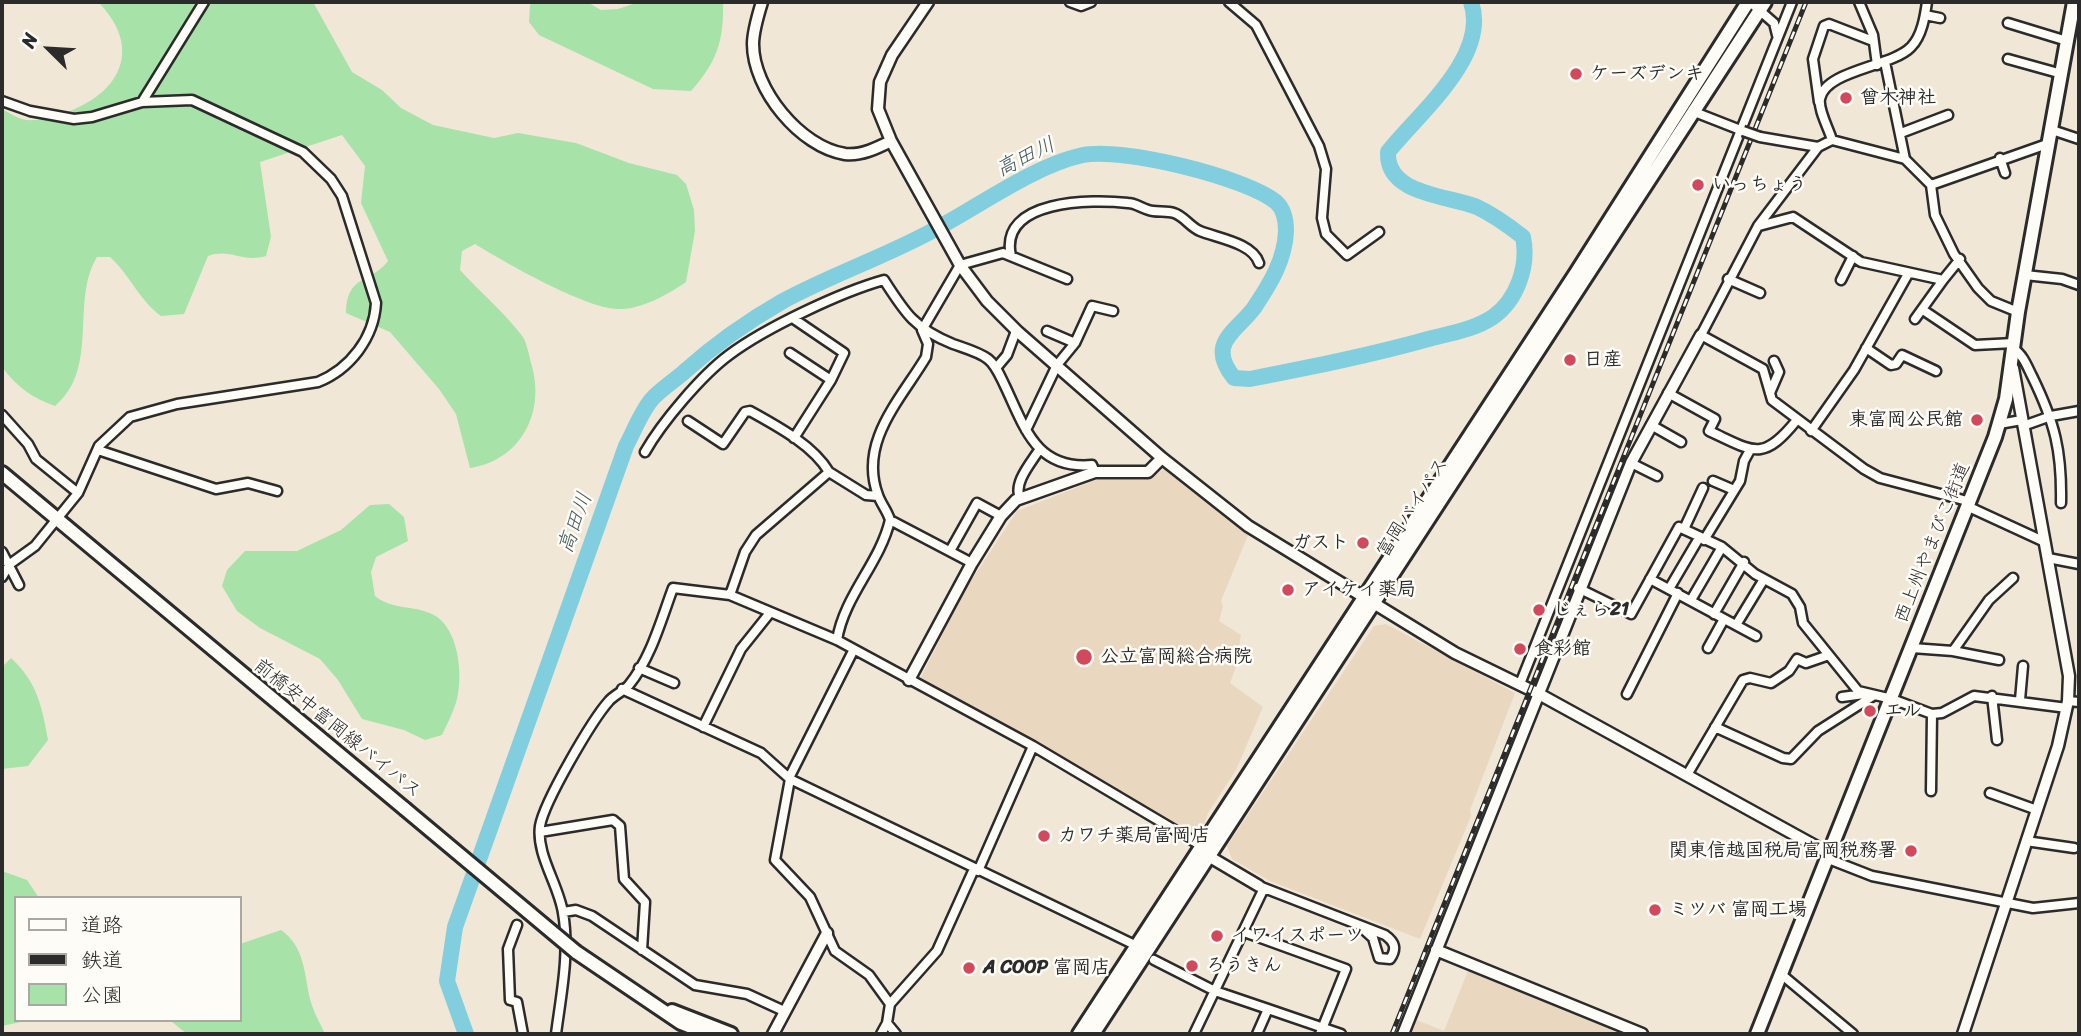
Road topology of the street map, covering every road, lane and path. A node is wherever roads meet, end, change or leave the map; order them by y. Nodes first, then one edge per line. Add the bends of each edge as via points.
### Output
1 (204, 2) edge
2 (762, 2) edge
3 (928, 2) edge
4 (1070, 2) edge
5 (1091, 2) edge
6 (1229, 2) edge
7 (1792, 2) edge
8 (1859, 2) edge
9 (1927, 2) edge
10 (2074, 2) edge
11 (1755, 4) edge
12 (1925, 15) junction
13 (1940, 18) dead end
14 (2008, 23) dead end
15 (1777, 35) junction
16 (1873, 41) junction
17 (2067, 41) junction
18 (2008, 59) dead end
19 (1881, 63) junction
20 (2062, 74) junction
21 (2, 101) edge
22 (142, 102) junction
23 (1819, 102) junction
24 (1692, 111) junction
25 (1948, 115) dead end
26 (1742, 130) junction
27 (1901, 133) junction
28 (2051, 136) junction
29 (2079, 139) edge
30 (1832, 140) junction
31 (891, 141) junction
32 (1818, 147) junction
33 (2000, 158) junction
34 (1905, 159) junction
35 (2005, 173) dead end
36 (1931, 186) junction
37 (1758, 226) junction
38 (1379, 232) dead end
39 (1011, 256) junction
40 (1853, 256) junction
41 (1959, 259) junction
42 (1259, 263) dead end
43 (960, 265) junction
44 (1908, 274) junction
45 (2025, 275) junction
46 (1067, 279) dead end
47 (1728, 279) junction
48 (1943, 280) junction
49 (1841, 281) dead end
50 (2079, 285) edge
51 (1760, 293) dead end
52 (1113, 310) dead end
53 (1923, 310) junction
54 (2018, 312) junction
55 (794, 319) junction
56 (1915, 319) dead end
57 (922, 330) junction
58 (1016, 331) junction
59 (1047, 331) dead end
60 (1701, 335) junction
61 (1075, 343) junction
62 (1866, 348) junction
63 (2013, 351) junction
64 (790, 353) dead end
65 (1774, 361) dead end
66 (1056, 365) junction
67 (996, 368) junction
68 (1936, 371) dead end
69 (831, 380) junction
70 (1668, 393) junction
71 (1770, 393) junction
72 (2079, 411) edge
73 (2, 415) edge
74 (2051, 416) junction
75 (688, 421) dead end
76 (1796, 421) junction
77 (2023, 423) junction
78 (1651, 425) junction
79 (1999, 425) junction
80 (1026, 430) junction
81 (1811, 431) junction
82 (794, 438) junction
83 (1681, 442) dead end
84 (98, 450) junction
85 (1040, 450) junction
86 (1751, 450) junction
87 (645, 452) dead end
88 (1162, 458) junction
89 (1631, 463) junction
90 (829, 472) junction
91 (1095, 472) junction
92 (2, 473) edge
93 (1657, 476) dead end
94 (1713, 481) dead end
95 (1703, 488) dead end
96 (1734, 490) junction
97 (277, 491) dead end
98 (78, 493) junction
99 (878, 496) junction
100 (1020, 498) junction
101 (2061, 503) dead end
102 (1970, 504) junction
103 (1002, 516) junction
104 (56, 520) junction
105 (890, 520) junction
106 (1684, 529) junction
107 (1702, 539) junction
108 (2045, 542) junction
109 (1722, 547) junction
110 (950, 551) junction
111 (2, 552) edge
112 (2048, 558) junction
113 (1744, 562) junction
114 (972, 563) junction
115 (10, 564) junction
116 (2079, 564) edge
117 (2, 577) edge
118 (2013, 578) dead end
119 (1650, 579) junction
120 (1764, 579) junction
121 (19, 585) dead end
122 (1578, 588) junction
123 (1669, 589) junction
124 (1678, 593) junction
125 (730, 595) junction
126 (1691, 600) junction
127 (1368, 601) junction
128 (769, 614) junction
129 (1714, 614) junction
130 (1724, 619) junction
131 (1736, 625) junction
132 (1756, 636) dead end
133 (837, 640) junction
134 (1708, 648) dead end
135 (1912, 648) junction
136 (1953, 650) junction
137 (853, 651) junction
138 (1829, 655) junction
139 (1999, 660) dead end
140 (2023, 666) dead end
141 (639, 668) junction
142 (909, 680) junction
143 (674, 684) dead end
144 (1520, 684) junction
145 (622, 689) junction
146 (1539, 694) junction
147 (1627, 694) dead end
148 (1870, 695) junction
149 (1992, 696) junction
150 (1842, 697) dead end
151 (1892, 699) junction
152 (2020, 700) junction
153 (2079, 702) edge
154 (2067, 704) junction
155 (1932, 714) junction
156 (703, 727) junction
157 (1714, 727) junction
158 (1997, 740) dead end
159 (1033, 746) junction
160 (1687, 775) junction
161 (790, 779) junction
162 (1931, 791) dead end
163 (1990, 793) dead end
164 (2037, 810) junction
165 (540, 832) junction
166 (2026, 841) junction
167 (2074, 848) dead end
168 (1207, 852) junction
169 (1827, 855) junction
170 (976, 870) junction
171 (1261, 887) junction
172 (2007, 902) junction
173 (2079, 903) edge
174 (564, 912) junction
175 (517, 925) dead end
176 (1362, 928) junction
177 (1244, 932) junction
178 (827, 933) junction
179 (1137, 946) junction
180 (642, 950) junction
181 (1436, 950) junction
182 (1154, 960) dead end
183 (1781, 974) junction
184 (1215, 991) junction
185 (890, 1004) junction
186 (655, 1005) junction
187 (1268, 1009) junction
188 (785, 1011) junction
189 (887, 1023) junction
190 (1321, 1031) edge
191 (523, 1034) edge
192 (556, 1034) edge
193 (709, 1034) edge
194 (731, 1034) edge
195 (773, 1034) edge
196 (881, 1034) edge
197 (896, 1034) edge
198 (1079, 1034) edge
199 (1094, 1034) edge
200 (1194, 1034) edge
201 (1257, 1034) edge
202 (1341, 1034) edge
203 (1403, 1034) edge
204 (1642, 1034) edge
205 (1757, 1034) edge
206 (1853, 1034) edge
207 (1963, 1034) edge

1 - 22 street
2 - 31 street via 753,44 766,90 784,114 830,150 871,151
3 - 31 street via 892,55 880,82 878,109
4 - 5 street via 1081,6
6 - 38 street via 1256,25 1319,146 1326,169 1322,218 1326,234 1347,255
7 - 15 street
8 - 16 street
9 - 12 street
10 - 17 main road, 西上州やまびこ街道
11 - 15 street via 1773,23
11 - 24 main road, 富岡バイパス
11 - 127 main road, 富岡バイパス via 1576,273
12 - 13 street
12 - 19 street via 1914,43 1901,56
14 - 17 street
15 - 26 street
16 - 19 street
16 - 23 street via 1824,26 1813,59
17 - 20 main road, 西上州やまびこ街道
18 - 20 street
19 - 23 street via 1836,80
19 - 27 street
20 - 28 main road, 西上州やまびこ街道
21 - 22 street via 74,119
22 - 84 street via 191,100 309,156 342,196 376,303 375,314 349,365 334,376 130,417 110,432
23 - 30 street
24 - 26 street
24 - 127 main road, 富岡バイパス via 1586,279
25 - 27 street
26 - 32 street, bridge
26 - 144 street
27 - 34 street
28 - 29 street
28 - 33 street
28 - 45 main road, 西上州やまびこ街道
30 - 32 street
30 - 34 street
31 - 43 street
32 - 37 street
33 - 35 street
33 - 36 street
34 - 36 street
36 - 41 street via 1935,215
37 - 40 street via 1793,217
37 - 47 street
39 - 42 street via 1015,227 1025,215 1065,204 1130,203 1175,214 1200,231 1255,254
39 - 43 street via 1003,253
39 - 46 street
40 - 44 street via 1874,267
40 - 49 street
41 - 48 street
41 - 54 street via 1991,301
43 - 57 street
43 - 58 street
44 - 48 street
44 - 62 street
45 - 50 street
45 - 54 main road, 西上州やまびこ街道
47 - 51 street
47 - 60 street
48 - 53 street
52 - 61 street via 1092,306
53 - 56 street
53 - 63 street via 1975,345
54 - 63 main road, 西上州やまびこ街道
55 - 57 street via 884,280 905,314
55 - 69 street via 844,353
55 - 87 street via 728,356 661,426
57 - 67 street via 987,358
57 - 99 street via 928,344 926,357 876,440 873,469
58 - 66 street
58 - 67 street
59 - 61 street
60 - 70 street
60 - 71 street via 1763,369
61 - 66 street
62 - 68 street via 1894,366 1902,355
62 - 81 street
63 - 74 street via 2024,360
63 - 77 street
63 - 79 main road, 西上州やまびこ街道
64 - 69 street
65 - 71 street via 1779,372
66 - 80 street
66 - 88 street
67 - 80 street
69 - 82 street
70 - 78 street
70 - 86 street via 1715,419 1709,430
71 - 76 street
72 - 74 street
73 - 98 street via 36,458
74 - 77 street
74 - 101 street via 2062,465
75 - 82 street via 723,444 750,411
76 - 81 street
76 - 86 street via 1777,444
77 - 79 street
77 - 108 street
78 - 83 street
78 - 89 street
79 - 102 main road, 西上州やまびこ街道
80 - 85 street
81 - 102 street via 1880,478
82 - 90 street
84 - 97 street via 216,489 248,484
84 - 98 street
85 - 91 street via 1069,465 1092,465
85 - 100 street via 1020,481
86 - 96 street
88 - 91 street via 1148,472
88 - 127 street via 1248,526
89 - 93 street
89 - 122 street
90 - 99 street via 866,495
90 - 125 street via 756,535
91 - 100 street
92 - 104 main road, 前橋安中富岡線バイパス
94 - 96 street
95 - 106 street
96 - 107 street
98 - 104 street
99 - 105 street
100 - 103 street
102 - 108 street
102 - 135 main road, 西上州やまびこ街道
103 - 110 street via 977,503
103 - 114 street
104 - 115 street via 35,545
104 - 186 main road, 前橋安中富岡線バイパス, bridge via 576,952
105 - 110 street
105 - 133 street
106 - 107 street
106 - 119 street via 1679,527
107 - 109 street
107 - 123 street
108 - 112 street
109 - 113 street
109 - 126 street
110 - 114 street
111 - 115 street
112 - 116 street
112 - 154 street via 2069,676
113 - 120 street
113 - 129 street
114 - 142 street
115 - 117 street
115 - 121 street
118 - 136 street via 1989,600
119 - 122 street via 1631,614
119 - 123 street
120 - 131 street
120 - 138 street via 1792,594 1803,623
122 - 146 street
123 - 124 street
124 - 126 street
124 - 147 street
125 - 128 street
125 - 141 street via 673,588
126 - 129 street
127 - 144 street via 1455,653
127 - 168 main road, 富岡バイパス
128 - 133 street
128 - 156 street via 741,649
129 - 130 street
130 - 131 street
130 - 134 street
131 - 132 street
133 - 137 street
135 - 136 street
135 - 151 main road, 西上州やまびこ街道
136 - 139 street
137 - 142 street
137 - 161 street
138 - 148 street via 1858,691
138 - 157 street via 1806,663 1797,659 1771,683 1744,681
140 - 152 street
141 - 143 street
141 - 145 street
142 - 159 street
144 - 146 street
145 - 156 street
145 - 165 street via 601,711 565,769
146 - 160 street
146 - 181 street
148 - 150 street
148 - 151 street
148 - 157 street via 1818,731 1791,759
149 - 152 street
149 - 155 street via 1975,696
149 - 158 street
151 - 155 street
151 - 169 main road, 西上州やまびこ街道
152 - 154 street
153 - 154 street
154 - 164 street
155 - 162 street
156 - 161 street via 761,753
157 - 160 street
159 - 168 street
159 - 170 street
160 - 169 street
161 - 170 street
161 - 178 street via 775,860 810,897
163 - 164 street
164 - 166 street
165 - 174 street
165 - 180 street via 613,820 620,826 625,879 645,902
166 - 167 street
166 - 172 street
168 - 171 street
168 - 179 main road, 富岡バイパス
168 - 199 main road, 富岡バイパス
169 - 172 street via 1872,876
169 - 183 main road, 西上州やまびこ街道
170 - 179 street
170 - 185 street via 937,951
171 - 176 street
171 - 177 street
172 - 173 street via 2033,908
172 - 207 street
174 - 180 street via 576,910 592,916
174 - 192 street via 565,961
175 - 191 street via 508,949 510,1000 517,1002
176 - 176 street via 1390,939 1395,948 1390,959 1379,958 1373,938
177 - 184 street
177 - 190 street via 1346,969
178 - 185 street via 835,951 869,975
178 - 188 street
179 - 198 main road, 富岡バイパス
180 - 188 street via 695,985 747,994
181 - 203 street
181 - 204 street
182 - 184 street
183 - 205 main road, 西上州やまびこ街道
183 - 206 street
184 - 187 street
184 - 200 street
185 - 189 street
186 - 193 main road, 前橋安中富岡線バイパス via 681,1023
186 - 194 main road, 前橋安中富岡線バイパス
187 - 190 street
187 - 201 street
188 - 195 street
189 - 196 street
189 - 197 street
190 - 202 street

